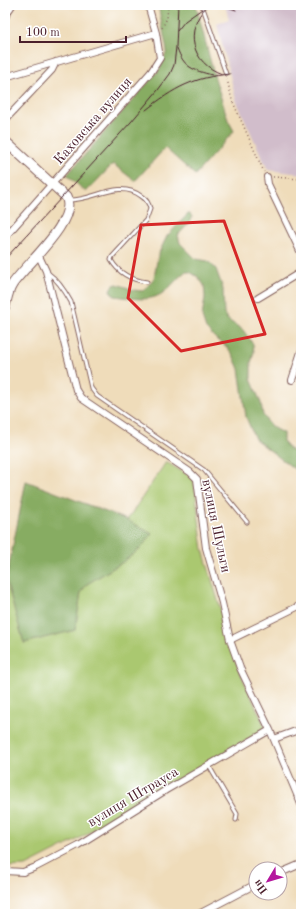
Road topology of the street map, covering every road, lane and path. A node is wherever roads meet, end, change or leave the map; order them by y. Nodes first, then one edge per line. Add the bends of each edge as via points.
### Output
1 (14, 5) edge
2 (148, 5) edge
3 (168, 5) edge
4 (202, 5) edge
5 (5, 22) edge
6 (156, 33) junction
7 (56, 62) junction
8 (226, 74) joint
9 (5, 77) edge
10 (5, 120) edge
11 (5, 141) edge
12 (267, 177) junction
13 (301, 180) edge
14 (53, 184) junction
15 (67, 198) junction
16 (5, 237) edge
17 (301, 253) edge
18 (38, 254) junction
19 (46, 271) junction
20 (301, 272) edge
21 (147, 282) dead end
22 (9, 283) edge
23 (258, 298) dead end
24 (5, 306) edge
25 (301, 352) edge
26 (292, 380) dead end
27 (247, 522) dead end
28 (301, 604) edge
29 (230, 640) junction
30 (301, 729) edge
31 (270, 730) junction
32 (274, 739) junction
33 (209, 766) junction
34 (301, 804) edge
35 (236, 820) dead end
36 (301, 864) edge
37 (5, 870) edge
38 (288, 870) edge
39 (248, 888) edge
40 (199, 914) edge

1 - 5 lane
2 - 6 street, Каховська вулиця
3 - 6 path via 167,18
4 - 8 lane
6 - 7 street
6 - 14 street, Каховська вулиця via 160,58 151,72
7 - 9 street
7 - 10 street via 52,70
8 - 12 path via 232,100
11 - 14 main road
12 - 13 path
12 - 17 street
14 - 15 main road
14 - 16 street, Каховська вулиця
15 - 18 main road via 68,209 65,218
15 - 21 lane via 82,198 122,189 145,199 150,209 146,220 112,260 129,278
18 - 19 street, вулиця Шульги
18 - 22 main road
19 - 27 lane via 71,302 93,392 204,470
19 - 29 street, вулиця Шульги via 76,390 81,398 197,479 206,548
20 - 23 street
22 - 24 main road
25 - 26 street
28 - 29 street
29 - 31 street, вулиця Шульги via 240,668
30 - 32 street
31 - 32 street, вулиця Шульги
31 - 33 street, вулиця Штрауса
32 - 34 street, вулиця Шульги
33 - 35 lane via 237,814
33 - 37 street, вулиця Штрауса via 36,867 23,872
36 - 38 street
39 - 40 street

